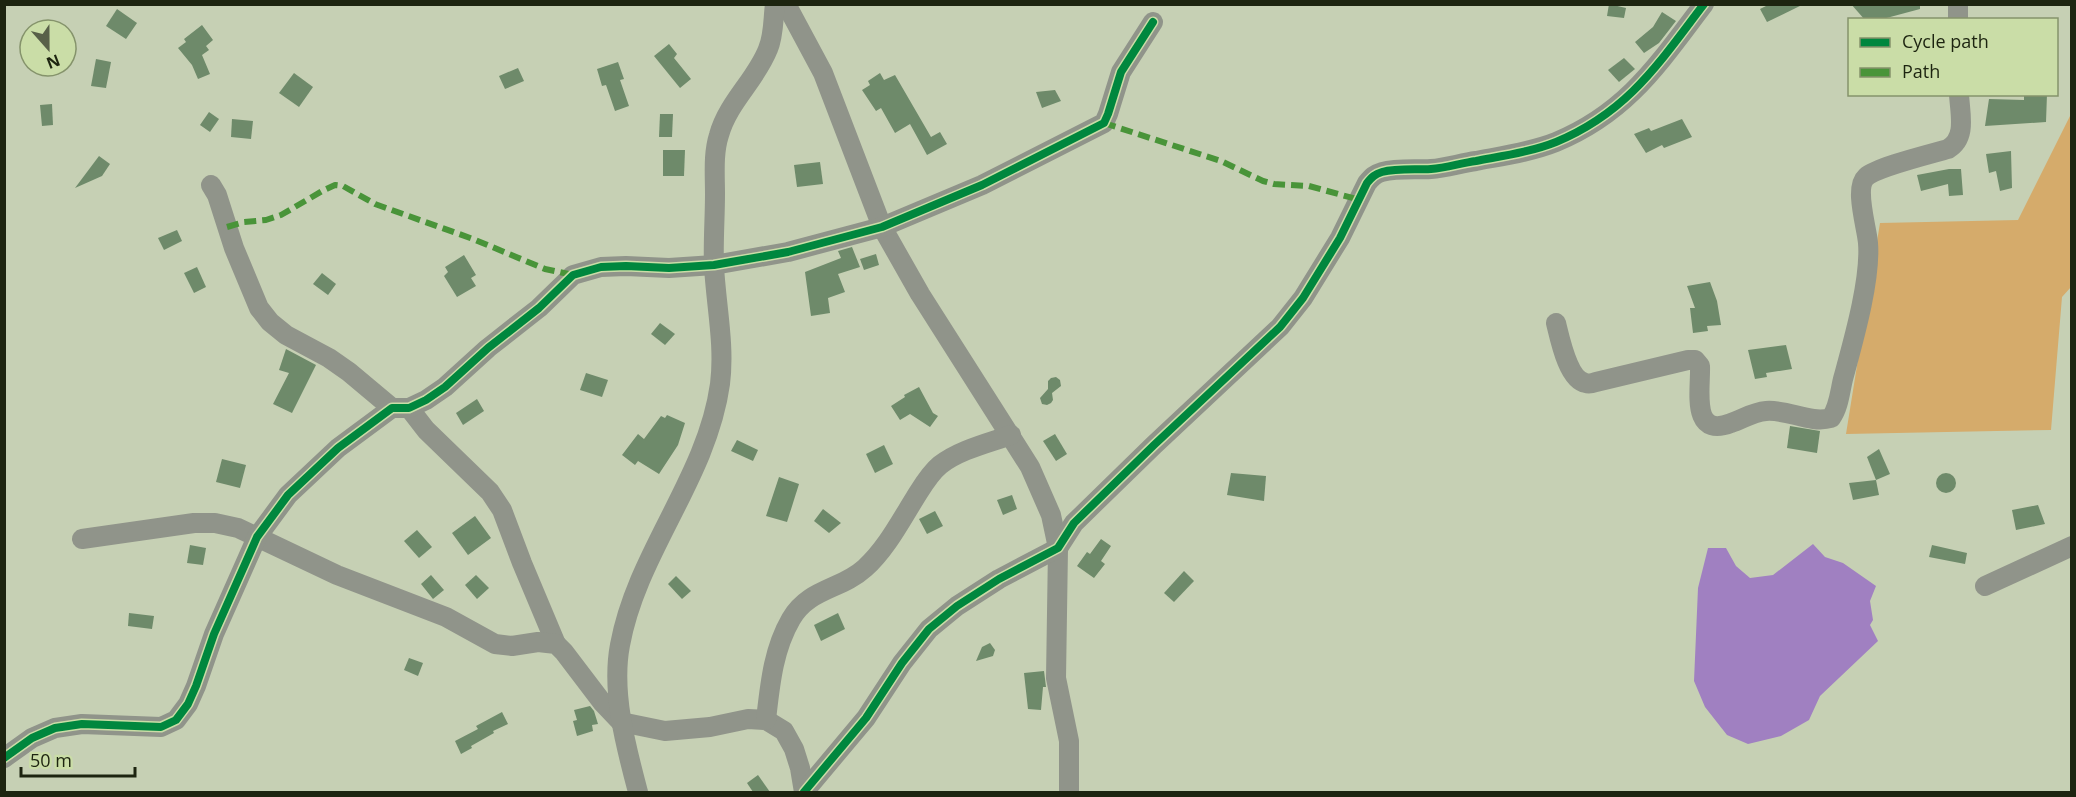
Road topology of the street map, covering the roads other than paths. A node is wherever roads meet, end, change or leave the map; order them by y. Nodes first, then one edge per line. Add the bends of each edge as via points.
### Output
1 (775, 4) edge
2 (786, 4) edge
3 (1704, 4) edge
4 (1153, 22) dead end
5 (1959, 96) edge
6 (211, 185) dead end
7 (882, 227) junction
8 (714, 265) junction
9 (1556, 323) dead end
10 (401, 408) junction
11 (1011, 435) junction
12 (1051, 515) junction
13 (1074, 523) junction
14 (257, 537) junction
15 (82, 539) dead end
16 (2072, 546) edge
17 (1058, 548) junction
18 (1985, 586) dead end
19 (556, 644) junction
20 (766, 720) junction
21 (621, 722) junction
22 (4, 758) edge
23 (638, 792) edge
24 (804, 792) edge
25 (1069, 792) edge

1 - 8 street via 769,48 728,112 719,135 715,155
2 - 7 street via 823,73
3 - 13 street via 1655,69 1596,121 1555,142 1513,154 1434,169 1383,171 1374,175 1303,298 1280,327
4 - 7 street via 1121,72 1104,123 982,185
5 - 9 street via 1961,136 1956,145 1876,170 1861,185 1868,247 1865,285 1831,418 1767,411 1712,425 1701,413 1700,366 1695,360 1586,383 1572,372
6 - 10 street via 259,308 270,322
7 - 8 street via 788,252
7 - 11 street via 920,294
8 - 10 street via 601,267 573,275 445,387 426,400
8 - 21 street via 721,357 716,408 706,442 629,608 620,646
10 - 14 street via 338,448 281,504
10 - 19 street via 490,492 502,510
11 - 12 street
11 - 20 street via 940,465 864,570 801,604 777,650
12 - 13 street
12 - 17 street
13 - 17 street
14 - 15 street via 238,528 194,523
14 - 19 street via 337,575 446,617 495,644
14 - 22 street via 192,695 176,720 161,727 81,724 54,728
16 - 18 street
17 - 24 street via 999,579 929,629 866,718
17 - 25 street via 1056,678 1069,741
19 - 21 street
20 - 21 street via 665,731
20 - 24 street via 784,731 794,749
21 - 23 street

